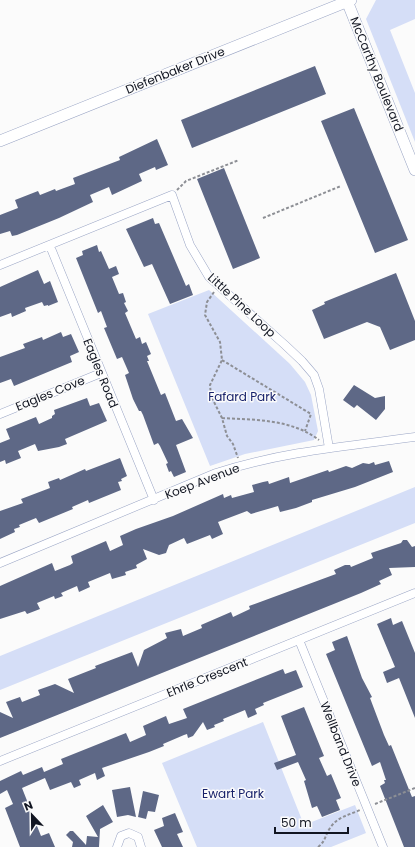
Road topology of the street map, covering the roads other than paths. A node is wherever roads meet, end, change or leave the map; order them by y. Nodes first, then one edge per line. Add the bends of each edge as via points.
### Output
1 (348, 0) edge
2 (0, 141) edge
3 (415, 170) edge
4 (50, 246) junction
5 (0, 265) edge
6 (101, 373) junction
7 (0, 414) edge
8 (415, 437) edge
9 (329, 448) junction
10 (154, 500) junction
11 (0, 563) edge
12 (415, 593) edge
13 (299, 640) junction
14 (0, 761) edge
15 (117, 847) edge
16 (141, 847) edge
17 (383, 847) edge

1 - 2 main road, Diefenbaker Drive
1 - 3 main road, McCarthy Boulevard
4 - 5 street
4 - 6 street, Eagles Road
4 - 9 street, Little Pine Loop via 172,195 190,245 209,277 285,345 314,375 319,388
6 - 7 street, Eagles Cove
6 - 10 street, Eagles Road
8 - 9 street, Koep Avenue
9 - 10 street, Koep Avenue via 240,465
10 - 11 street, Koep Avenue
12 - 13 street, Ehrle Crescent
13 - 14 street, Ehrle Crescent
13 - 17 street, Wellband Drive
15 - 16 street via 121,836 129,833 138,837

